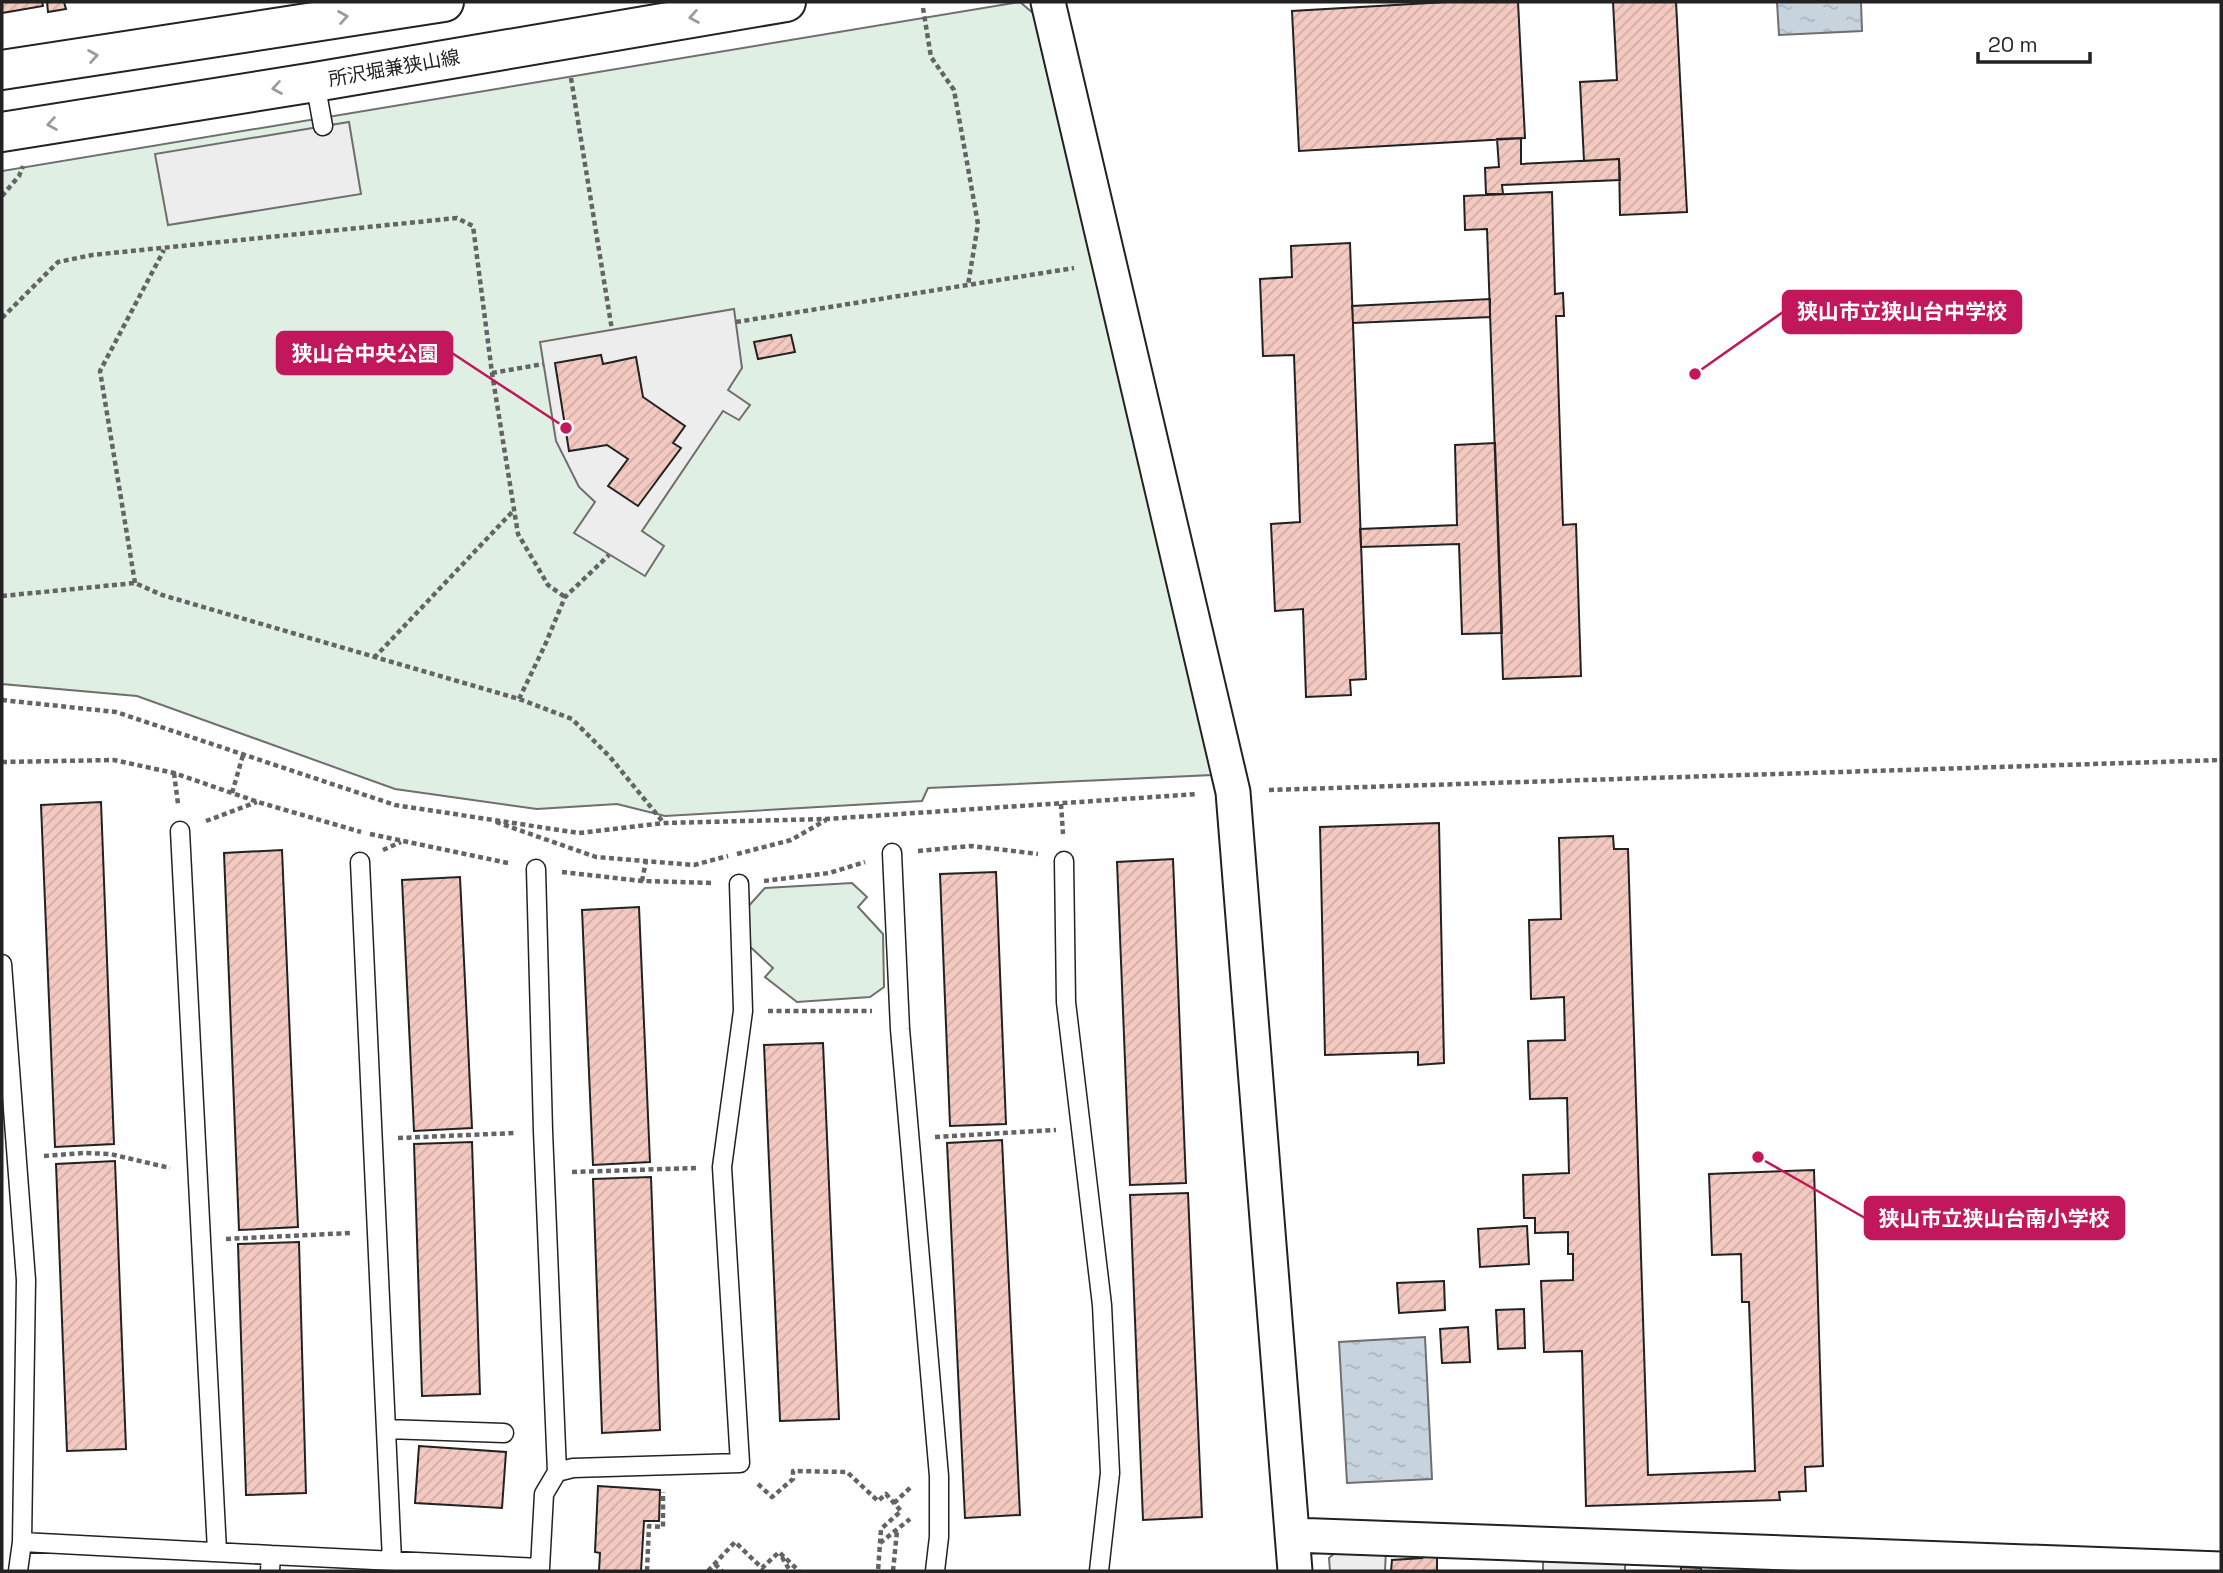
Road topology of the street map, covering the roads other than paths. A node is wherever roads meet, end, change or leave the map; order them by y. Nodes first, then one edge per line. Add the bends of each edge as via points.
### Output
1 (444, 2) edge
2 (786, 2) edge
3 (1048, 2) edge
4 (2, 70) edge
5 (315, 82) junction
6 (323, 126) dead end
7 (2, 132) edge
8 (180, 831) dead end
9 (892, 853) road end
10 (1064, 861) road end
11 (360, 862) dead end
12 (536, 869) road end
13 (739, 884) road end
14 (2, 964) edge
15 (386, 1429) junction
16 (504, 1433) dead end
17 (557, 1472) junction
18 (1292, 1535) junction
19 (22, 1542) junction
20 (217, 1551) junction
21 (392, 1561) junction
22 (270, 1563) edge
23 (13, 1566) edge
24 (2221, 1569) edge
25 (935, 1571) edge
26 (1100, 1571) edge
27 (1295, 1571) edge

4 -> 1 main road
2 -> 5 main road, 所沢堀兼狭山線
3 - 18 street via 1233,792
5 - 6 lane
5 -> 7 main road, 所沢堀兼狭山線
8 - 20 lane
9 - 25 lane via 898,1011 939,1476
10 - 26 lane via 1066,1002 1102,1305 1110,1473
11 - 15 lane
12 - 17 lane
13 - 17 lane via 743,1010 722,1167 740,1463
14 - 19 lane via 26,1280
15 - 16 lane
15 - 21 lane
17 - 21 lane via 544,1494 540,1568
18 - 24 street
18 - 27 street
19 - 20 lane
19 - 23 lane
20 - 22 lane
21 - 22 lane

